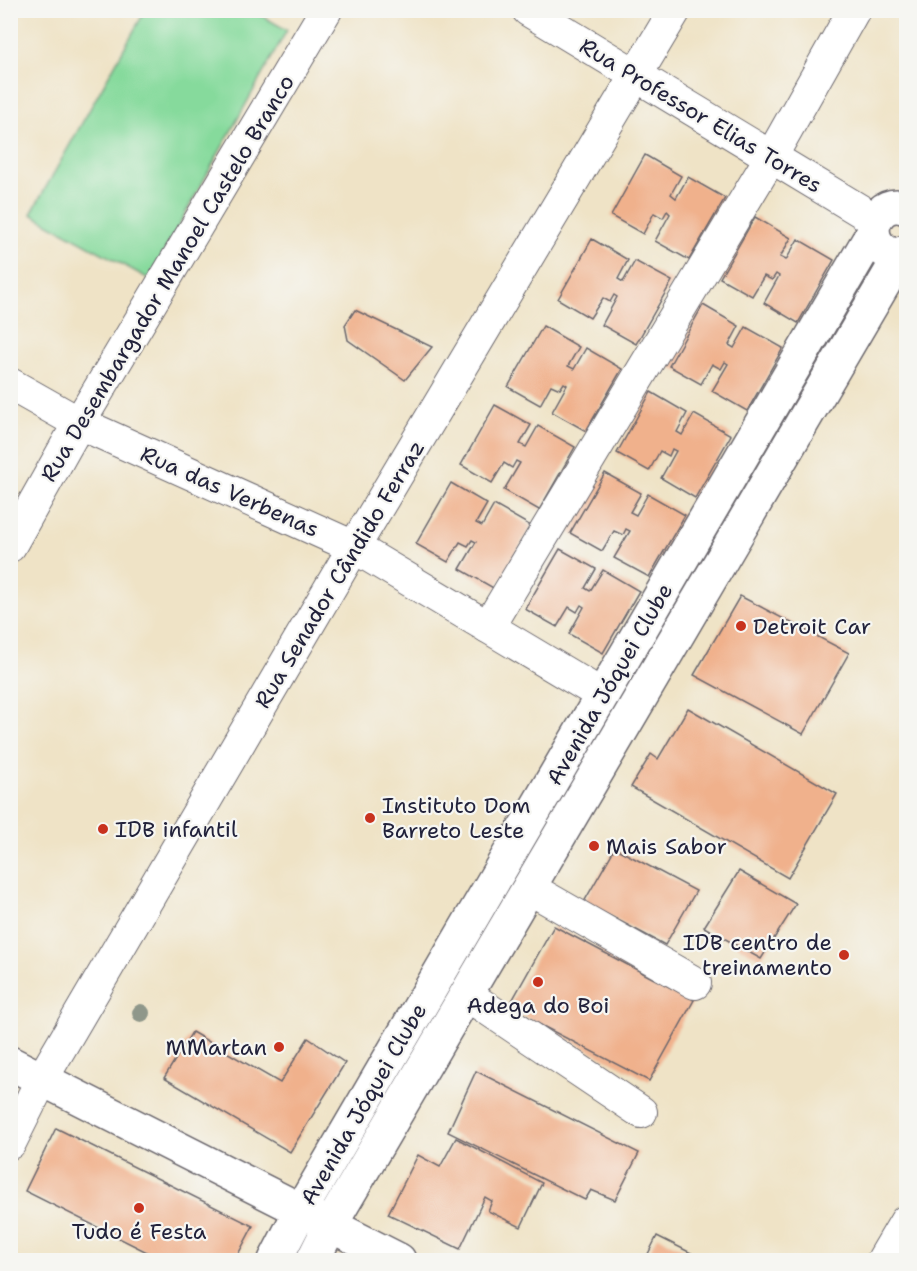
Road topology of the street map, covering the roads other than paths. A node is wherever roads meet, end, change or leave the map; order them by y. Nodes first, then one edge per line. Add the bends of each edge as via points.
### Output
1 (326, 10) edge
2 (528, 10) edge
3 (675, 10) edge
4 (854, 10) edge
5 (637, 76) junction
6 (771, 157) junction
7 (891, 210) edge
8 (904, 252) edge
9 (10, 384) edge
10 (79, 423) junction
11 (10, 546) edge
12 (354, 547) junction
13 (488, 627) junction
14 (602, 695) junction
15 (633, 714) junction
16 (530, 888) junction
17 (695, 983) dead end
18 (466, 995) junction
19 (10, 1063) edge
20 (42, 1079) junction
21 (641, 1112) dead end
22 (10, 1143) edge
23 (300, 1210) junction
24 (906, 1221) edge
25 (330, 1226) junction
26 (275, 1260) edge
27 (313, 1260) edge
28 (399, 1260) edge
29 (884, 1260) edge

1 - 10 street, Rua Desembargador Manoel Castelo Branco
2 - 5 street, Rua Professor Elias Torres
3 - 5 street, Rua Senador Cândido Ferraz
4 - 6 street
5 - 6 street, Rua Professor Elias Torres
5 - 12 street, Rua Senador Cândido Ferraz
6 - 7 street, Rua Professor Elias Torres
6 - 13 street
7 - 8 main road, Avenida Jóquei Clube via 875,241 887,252
7 - 14 main road, Avenida Jóquei Clube
8 - 15 main road, Avenida Jóquei Clube
9 - 10 street, Rua das Verbenas
10 - 11 street, Rua Desembargador Manoel Castelo Branco
10 - 12 street, Rua das Verbenas
12 - 13 street, Rua das Verbenas
12 - 20 street, Rua Senador Cândido Ferraz
13 - 14 street, Rua das Verbenas
14 - 15 main road
14 - 23 main road, Avenida Jóquei Clube
15 - 16 main road, Avenida Jóquei Clube
16 - 17 street
16 - 18 main road, Avenida Jóquei Clube
18 - 21 street
18 - 25 main road, Avenida Jóquei Clube
19 - 20 main road
20 - 22 street, Rua Senador Cândido Ferraz
20 - 23 main road
23 - 25 main road
23 - 26 main road, Avenida Jóquei Clube
24 - 29 street
25 - 27 main road, Avenida Jóquei Clube
25 - 28 main road

